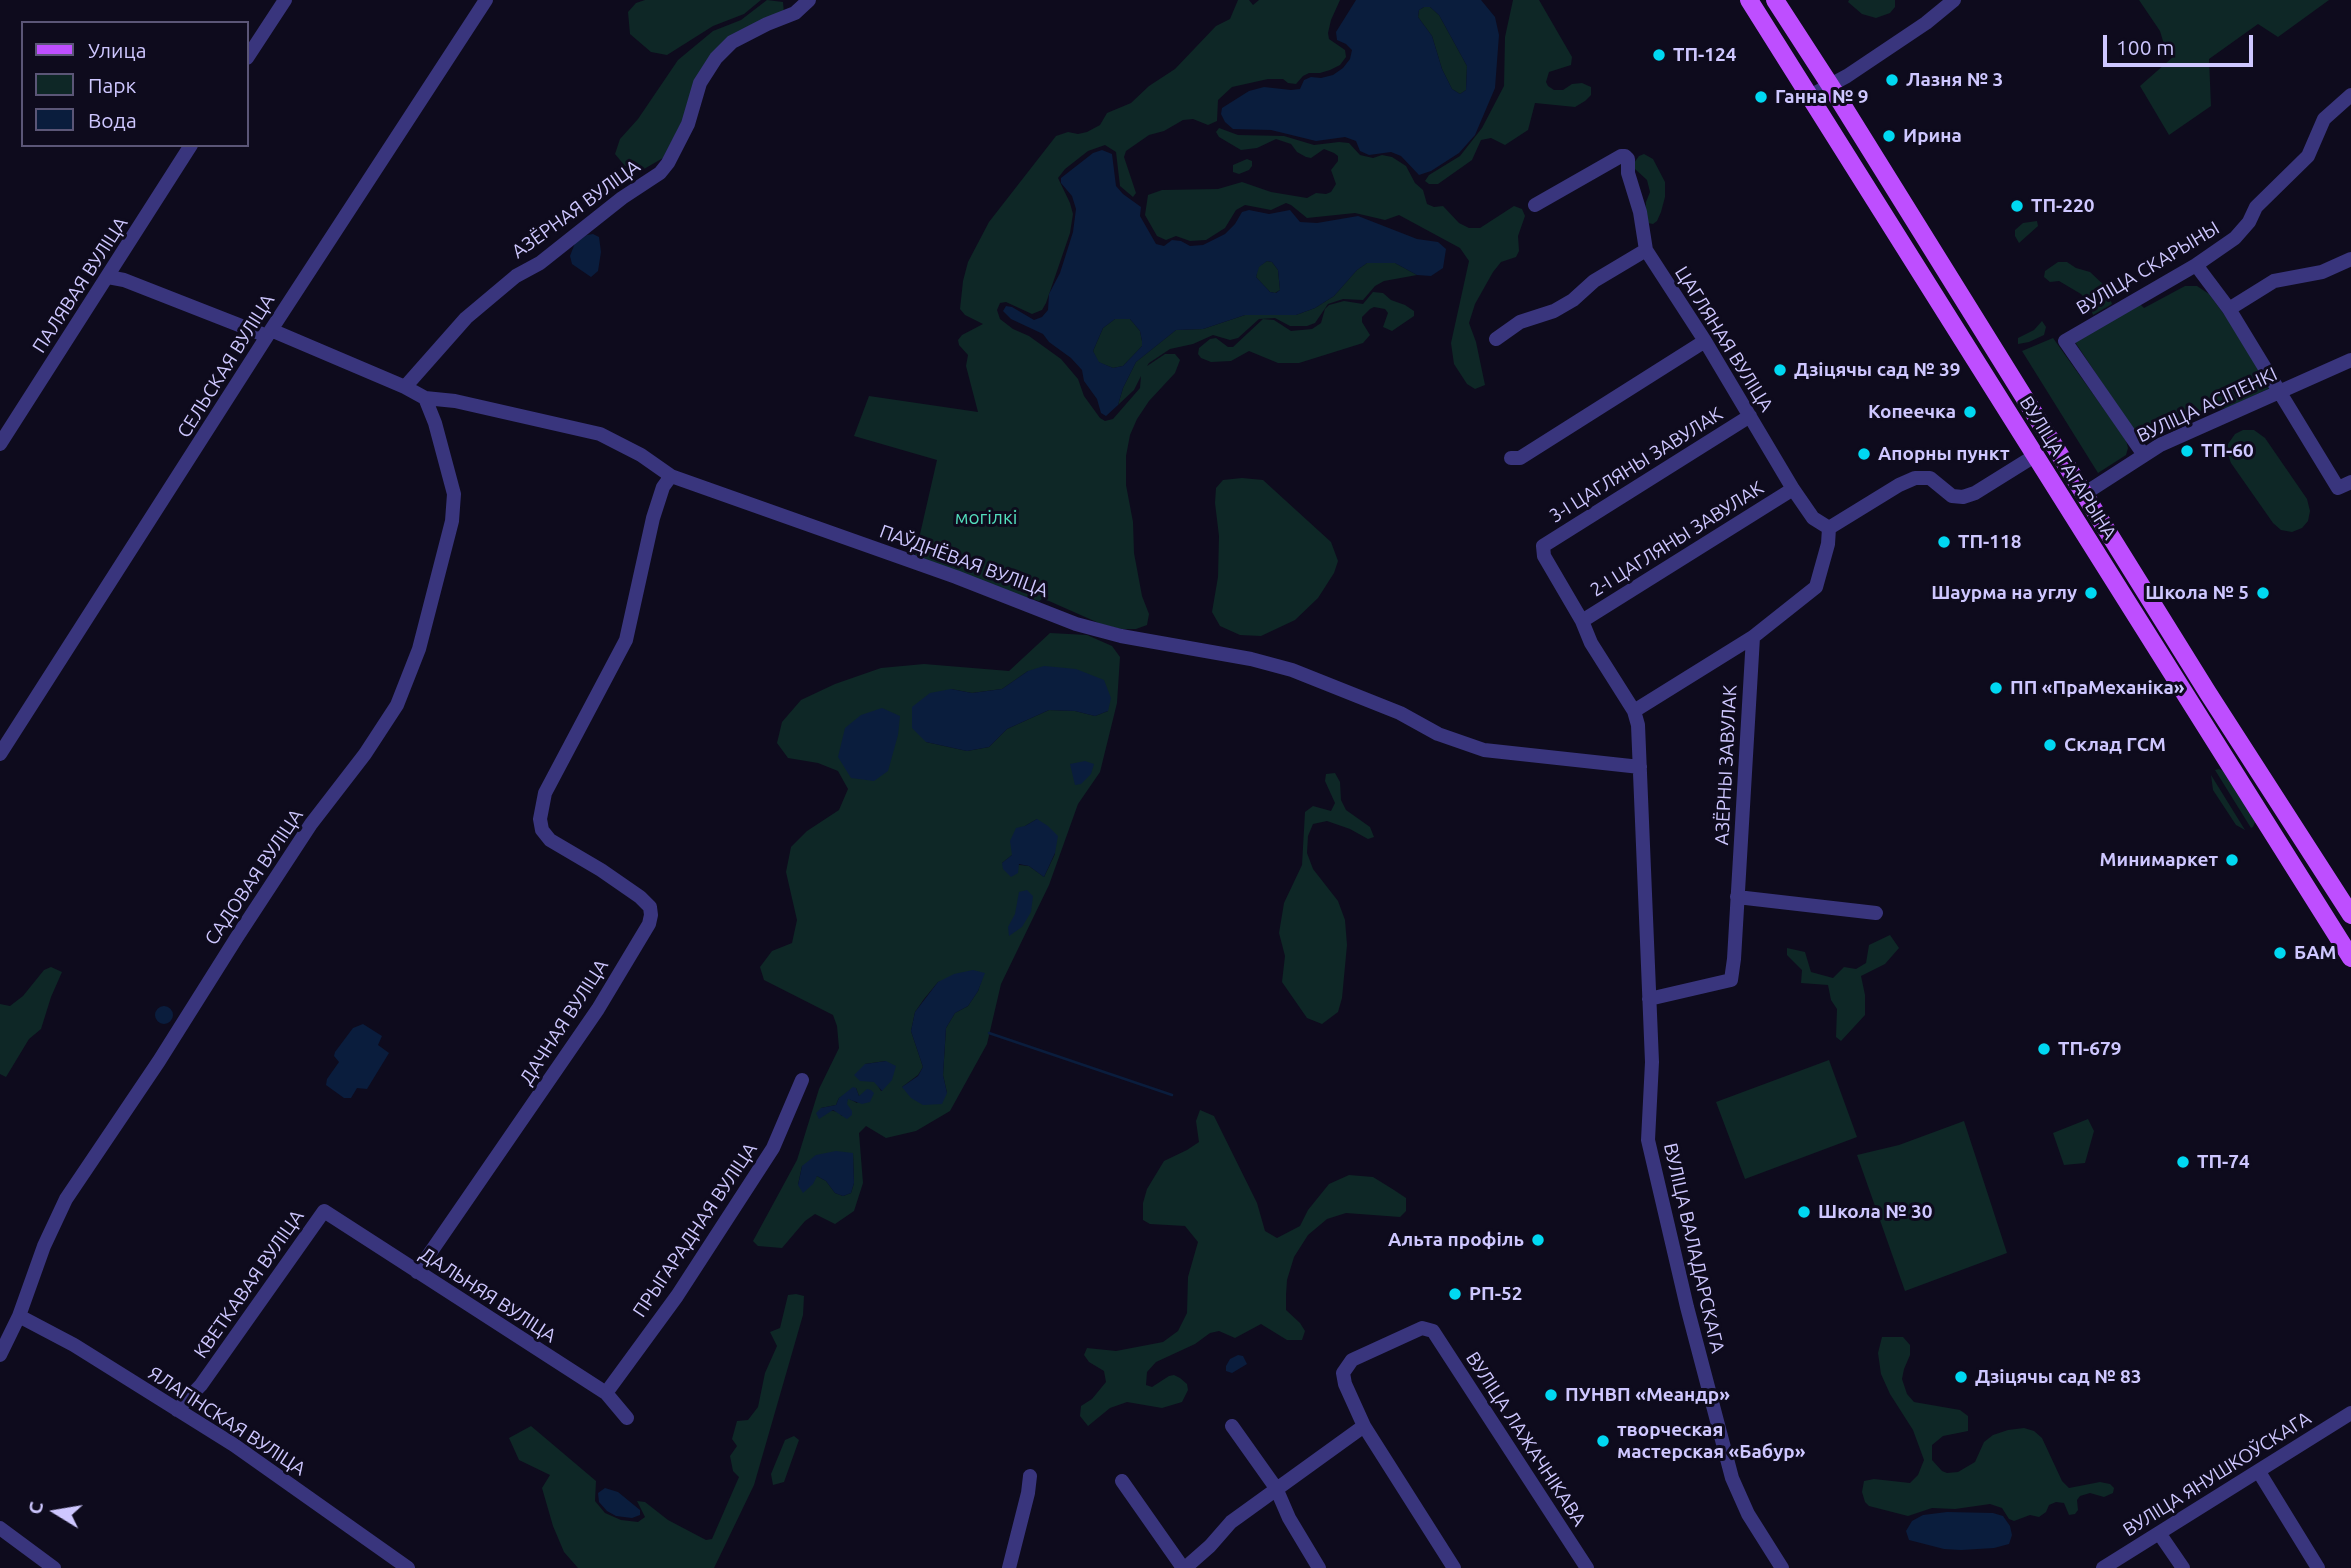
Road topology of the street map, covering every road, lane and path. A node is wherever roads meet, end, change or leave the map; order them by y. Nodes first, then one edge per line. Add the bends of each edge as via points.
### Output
1 (285, 0) edge
2 (486, 0) edge
3 (809, 0) edge
4 (1749, 0) edge
5 (1775, 0) edge
6 (1954, 0) edge
7 (248, 56) edge
8 (1830, 85) junction
9 (2351, 95) edge
10 (1810, 96) junction
11 (190, 147) edge
12 (1535, 205) dead end
13 (1646, 250) junction
14 (2351, 259) edge
15 (2196, 265) junction
16 (108, 277) junction
17 (2229, 309) junction
18 (269, 333) junction
19 (1986, 335) junction
20 (1496, 339) dead end
21 (1705, 341) junction
22 (1968, 347) junction
23 (2351, 360) edge
24 (405, 387) junction
25 (2279, 394) junction
26 (425, 398) junction
27 (1750, 416) junction
28 (0, 444) edge
29 (2036, 455) junction
30 (2144, 455) junction
31 (1511, 458) dead end
32 (671, 476) junction
33 (2345, 485) edge
34 (1793, 489) junction
35 (2084, 494) junction
36 (1829, 528) junction
37 (2139, 582) junction
38 (2122, 592) junction
39 (1582, 621) junction
40 (1752, 637) junction
41 (1634, 711) junction
42 (0, 754) edge
43 (1640, 767) junction
44 (1737, 897) junction
45 (1876, 913) dead end
46 (2351, 915) edge
47 (2349, 952) edge
48 (1649, 999) junction
49 (802, 1080) dead end
50 (324, 1211) joint
51 (417, 1272) junction
52 (19, 1315) junction
53 (0, 1355) edge
54 (606, 1393) junction
55 (177, 1410) junction
56 (2351, 1413) edge
57 (627, 1418) dead end
58 (1232, 1426) dead end
59 (1364, 1426) junction
60 (2259, 1472) junction
61 (1030, 1476) dead end
62 (1122, 1481) dead end
63 (1276, 1488) junction
64 (0, 1528) edge
65 (2159, 1533) junction
66 (54, 1568) edge
67 (408, 1568) edge
68 (1009, 1568) edge
69 (1184, 1568) edge
70 (1319, 1568) edge
71 (1454, 1568) edge
72 (1587, 1568) edge
73 (1782, 1568) edge
74 (2103, 1568) edge
75 (2183, 1568) edge
76 (2318, 1568) edge

1 - 7 street
2 - 18 street, СЕЛЬСКАЯ ВУЛІЦА
3 - 24 street, АЗЁРНАЯ ВУЛІЦА via 795,13 732,42 700,83 688,124 660,173 540,263 516,275 466,318
4 - 10 main road, ВУЛІЦА ГАГАРЫНА
5 - 8 main road, ВУЛІЦА ГАГАРЫНА
6 - 8 street
8 - 10 street
8 - 19 main road, ВУЛІЦА ГАГАРЫНА
9 - 15 street, ВУЛІЦА СКАРЫНЫ via 2324,120 2308,156 2256,207 2235,238
10 - 22 main road, ВУЛІЦА ГАГАРЫНА
11 - 16 street, ПАЛЯВАЯ ВУЛІЦА
12 - 13 street, ЦАГЛЯНАЯ ВУЛІЦА via 1621,156 1628,159
13 - 20 street via 1594,281 1573,300 1520,322
13 - 21 street, ЦАГЛЯНАЯ ВУЛІЦА
14 - 17 street via 2322,272 2274,281
15 - 17 street
15 - 30 street, ВУЛІЦА СКАРЫНЫ via 2065,341
16 - 18 street, ПАЎДНЁВАЯ ВУЛІЦА
16 - 28 street, ПАЛЯВАЯ ВУЛІЦА
17 - 25 street
18 - 24 street, ПАЎДНЁВАЯ ВУЛІЦА
18 - 42 street, СЕЛЬСКАЯ ВУЛІЦА
19 - 22 main road
19 - 35 main road, ВУЛІЦА ГАГАРЫНА
21 - 27 street, ЦАГЛЯНАЯ ВУЛІЦА
21 - 31 street via 1520,458
22 - 29 main road, ВУЛІЦА ГАГАРЫНА
23 - 25 street, ВУЛІЦА АСІПЕНКІ
24 - 26 street, ПАЎДНЁВАЯ ВУЛІЦА
25 - 30 street, ВУЛІЦА АСІПЕНКІ
25 - 33 street
26 - 32 street, ПАЎДНЁВАЯ ВУЛІЦА via 600,434
26 - 52 street, САДОВАЯ ВУЛІЦА via 454,494 452,521 419,649 397,705 311,824 66,1199
27 - 34 street, ЦАГЛЯНАЯ ВУЛІЦА
27 - 39 street, 3-І ЦАГЛЯНЫ ЗАВУЛАК via 1542,546
29 - 36 street via 1963,496 1952,496 1930,478 1915,478
29 - 38 main road, ВУЛІЦА ГАГАРЫНА
30 - 35 street, ВУЛІЦА АСІПЕНКІ
32 - 43 street, ПАЎДНЁВАЯ ВУЛІЦА via 1076,624 1292,670 1484,750
32 - 51 street, ДАЧНАЯ ВУЛІЦА via 653,518 626,640 545,793 540,819 550,840 640,897 650,907 649,924 598,1009
34 - 36 street, ЦАГЛЯНАЯ ВУЛІЦА via 1813,518
34 - 39 street, 2-І ЦАГЛЯНЫ ЗАВУЛАК
35 - 37 main road, ВУЛІЦА ГАГАРЫНА
36 - 40 street via 1816,587
37 - 38 street
37 - 46 main road, ВУЛІЦА ГАГАРЫНА
38 - 47 main road, ВУЛІЦА ГАГАРЫНА
39 - 41 street
40 - 41 street
40 - 44 street, АЗЁРНЫ ЗАВУЛАК
41 - 43 street, ВУЛІЦА ВАЛАДАРСКАГА
43 - 48 street, ВУЛІЦА ВАЛАДАРСКАГА
44 - 45 street
44 - 48 street, АЗЁРНЫ ЗАВУЛАК via 1731,980
48 - 73 street, ВУЛІЦА ВАЛАДАРСКАГА via 1648,1140 1687,1307 1732,1478
49 - 54 street, ПРЫГАРАДНАЯ ВУЛІЦА via 773,1148 677,1296
50 - 51 street, ДАЛЬНЯЯ ВУЛІЦА
50 - 55 street, КВЕТКАВАЯ ВУЛІЦА via 201,1385
51 - 54 street, ДАЛЬНЯЯ ВУЛІЦА
52 - 53 street, САДОВАЯ ВУЛІЦА
52 - 55 street, ЯЛАГІНСКАЯ ВУЛІЦА
54 - 57 street, ДАЛЬНЯЯ ВУЛІЦА
55 - 67 street, ЯЛАГІНСКАЯ ВУЛІЦА
56 - 60 street, ВУЛІЦА ЯНУШКОЎСКАГА
58 - 63 street
59 - 63 street
59 - 71 street
59 - 72 street, ВУЛІЦА ЛАЖАЧНІКАВА via 1345,1384 1346,1365 1422,1328 1433,1331
60 - 65 street, ВУЛІЦА ЯНУШКОЎСКАГА
60 - 76 street
61 - 68 street
62 - 69 street
63 - 69 street via 1231,1522
63 - 70 street
64 - 66 street
65 - 74 street, ВУЛІЦА ЯНУШКОЎСКАГА
65 - 75 street

